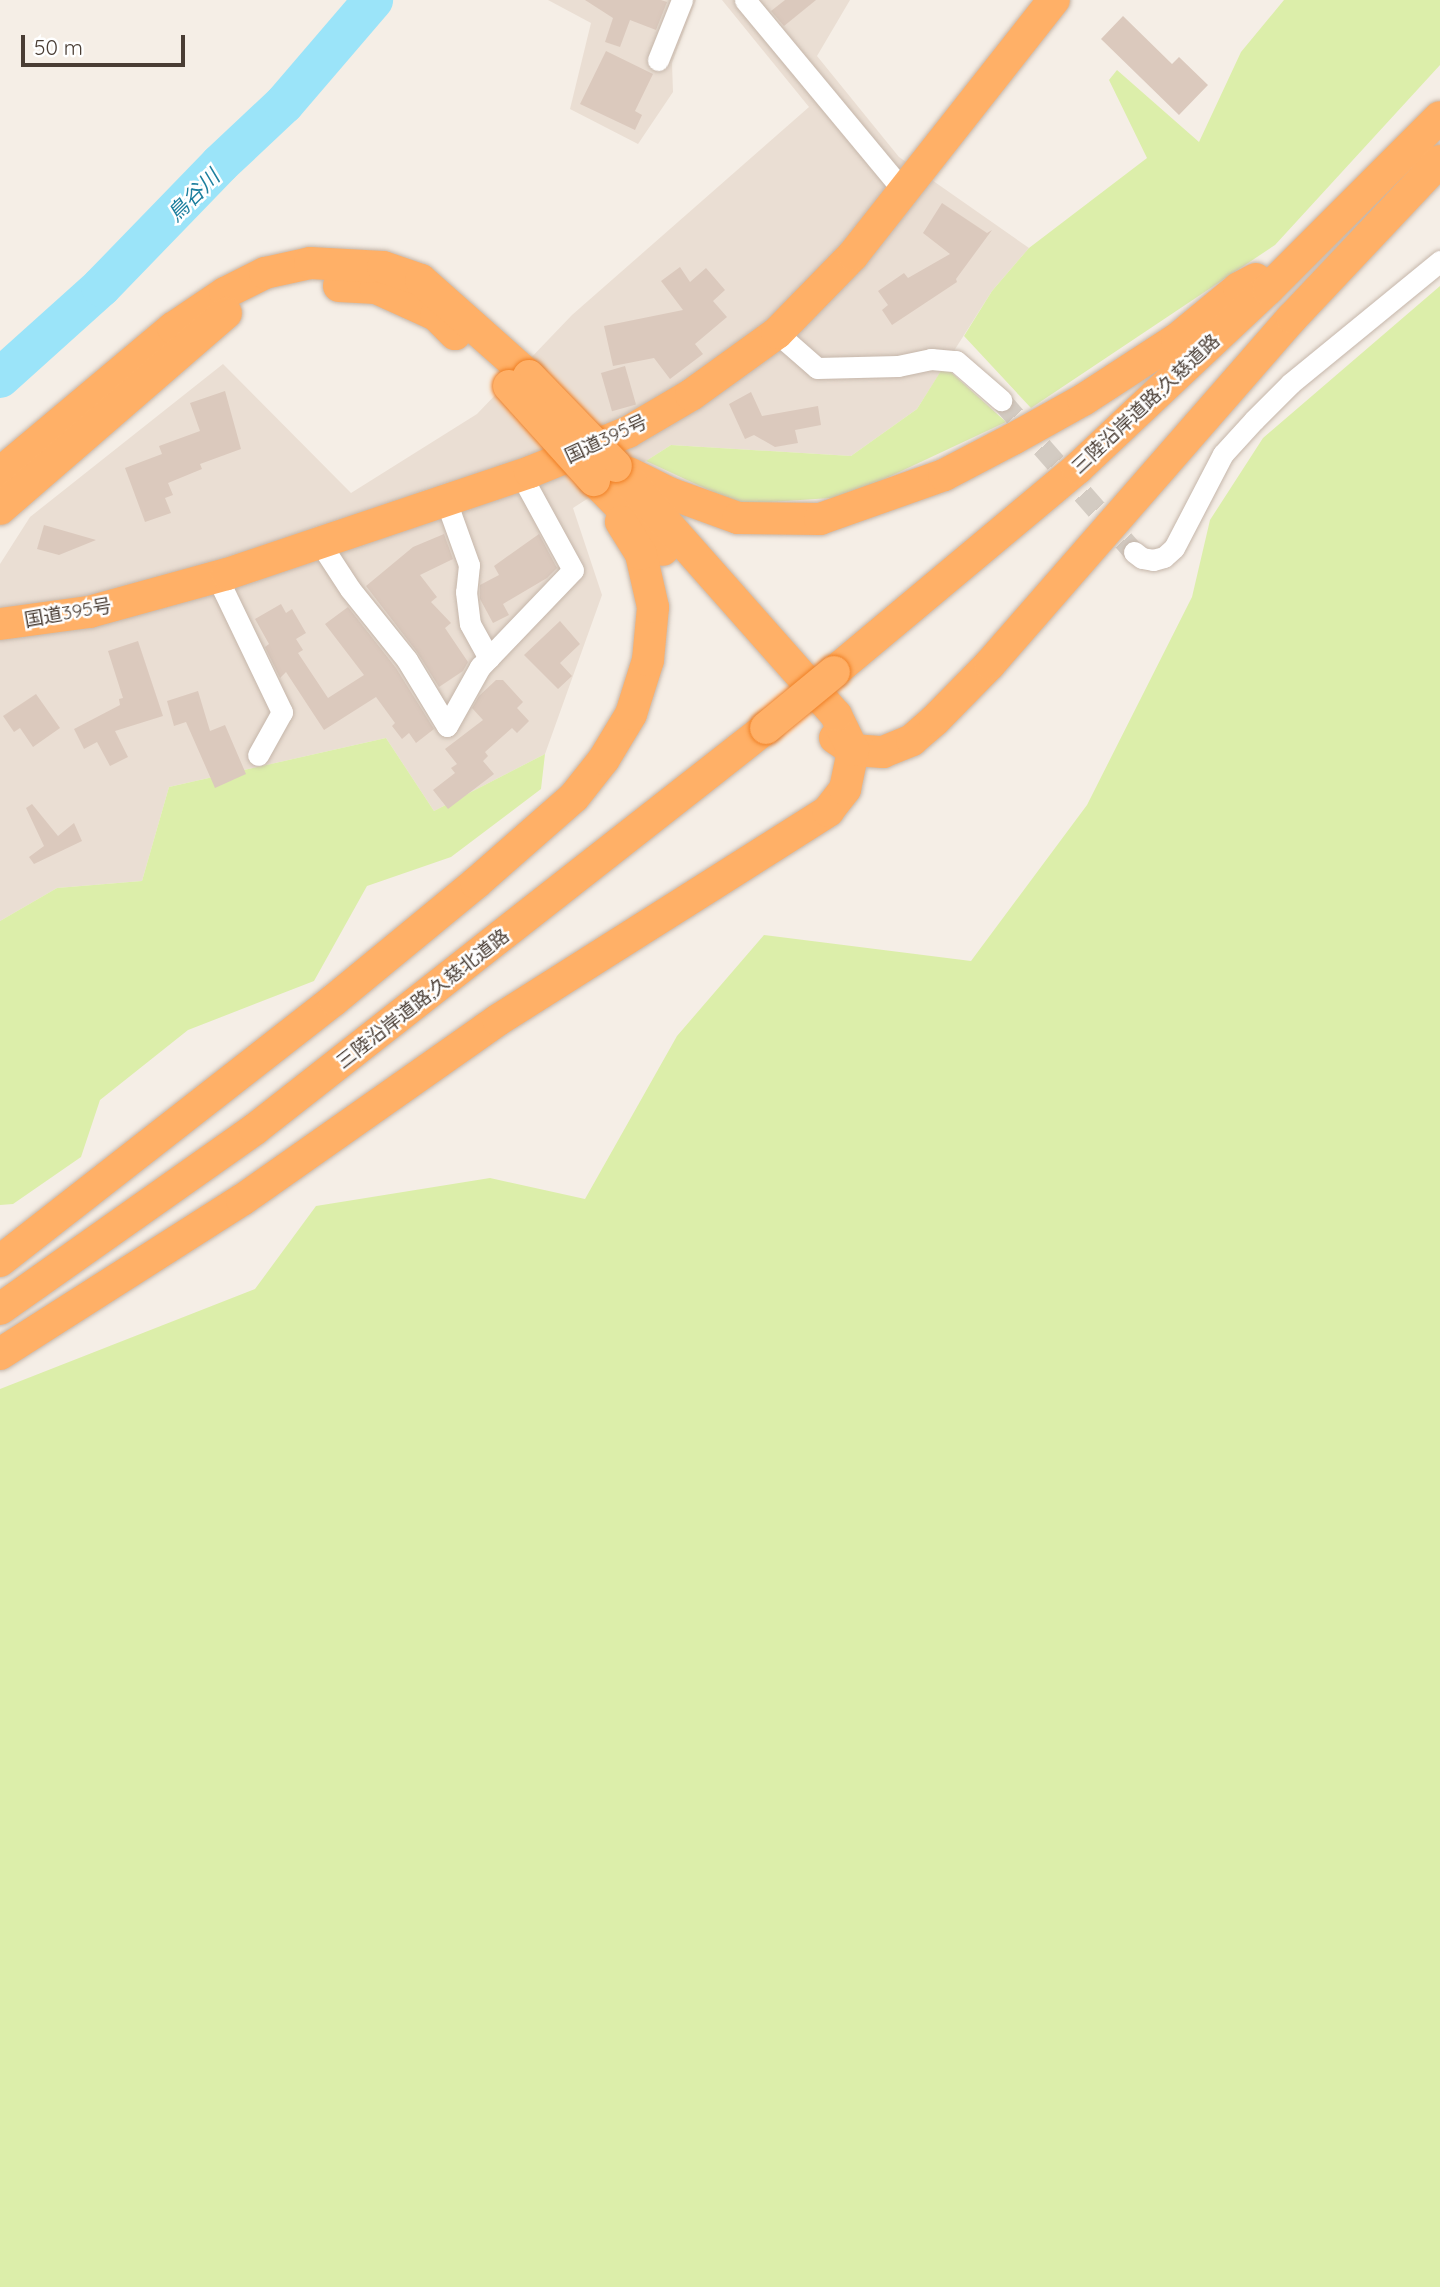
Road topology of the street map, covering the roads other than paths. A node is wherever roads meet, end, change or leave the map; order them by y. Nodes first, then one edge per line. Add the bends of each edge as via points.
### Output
1 (682, 0) edge
2 (745, 0) edge
3 (1054, 0) edge
4 (658, 60) dead end
5 (1440, 117) edge
6 (1440, 161) edge
7 (903, 190) junction
8 (1310, 247) junction
9 (1440, 261) edge
10 (777, 333) junction
11 (519, 381) junction
12 (1001, 400) tunnel mouth
13 (0, 473) edge
14 (605, 473) junction
15 (522, 475) junction
16 (446, 501) junction
17 (0, 509) edge
18 (320, 543) junction
19 (1134, 552) tunnel mouth
20 (217, 577) junction
21 (0, 624) edge
22 (489, 658) junction
23 (834, 673) joint
24 (853, 750) junction
25 (258, 755) dead end
26 (0, 1261) edge
27 (0, 1310) edge
28 (0, 1354) edge

1 - 4 street
2 - 7 street
3 - 7 highway, 国道395号
5 - 8 highway, 三陸沿岸道路;久慈道路
6 - 24 highway via 1292,318 944,711 912,740 883,752
7 - 10 highway, 国道395号 via 853,255
8 - 14 highway via 1239,288 1177,339 1083,400 944,475 820,519 738,518
8 - 23 highway, 三陸沿岸道路;久慈道路 via 1078,468
9 - 19 street via 1291,383 1254,420 1223,454 1174,548 1153,560
10 - 12 street via 817,368 956,361
10 - 15 highway, 国道395号 via 691,396 628,432
11 - 13 highway via 421,280 383,267 310,262 265,273 173,328
11 - 14 highway, bridge
11 - 17 highway via 436,315 376,288 304,284 228,311
14 - 24 highway via 836,715
14 - 26 highway via 640,554 653,607 648,660 631,714 604,759 574,797 476,883
15 - 16 highway, 国道395号
15 - 22 street via 573,570
16 - 18 highway, 国道395号
16 - 22 street via 469,565 470,624
18 - 20 highway, 国道395号
18 - 22 street via 407,660 447,726
20 - 21 highway, 国道395号 via 89,612
20 - 25 street via 282,712
23 - 27 highway, 三陸沿岸道路;久慈北道路, bridge via 255,1129
24 - 28 highway via 845,789 828,811 498,1020 242,1200

